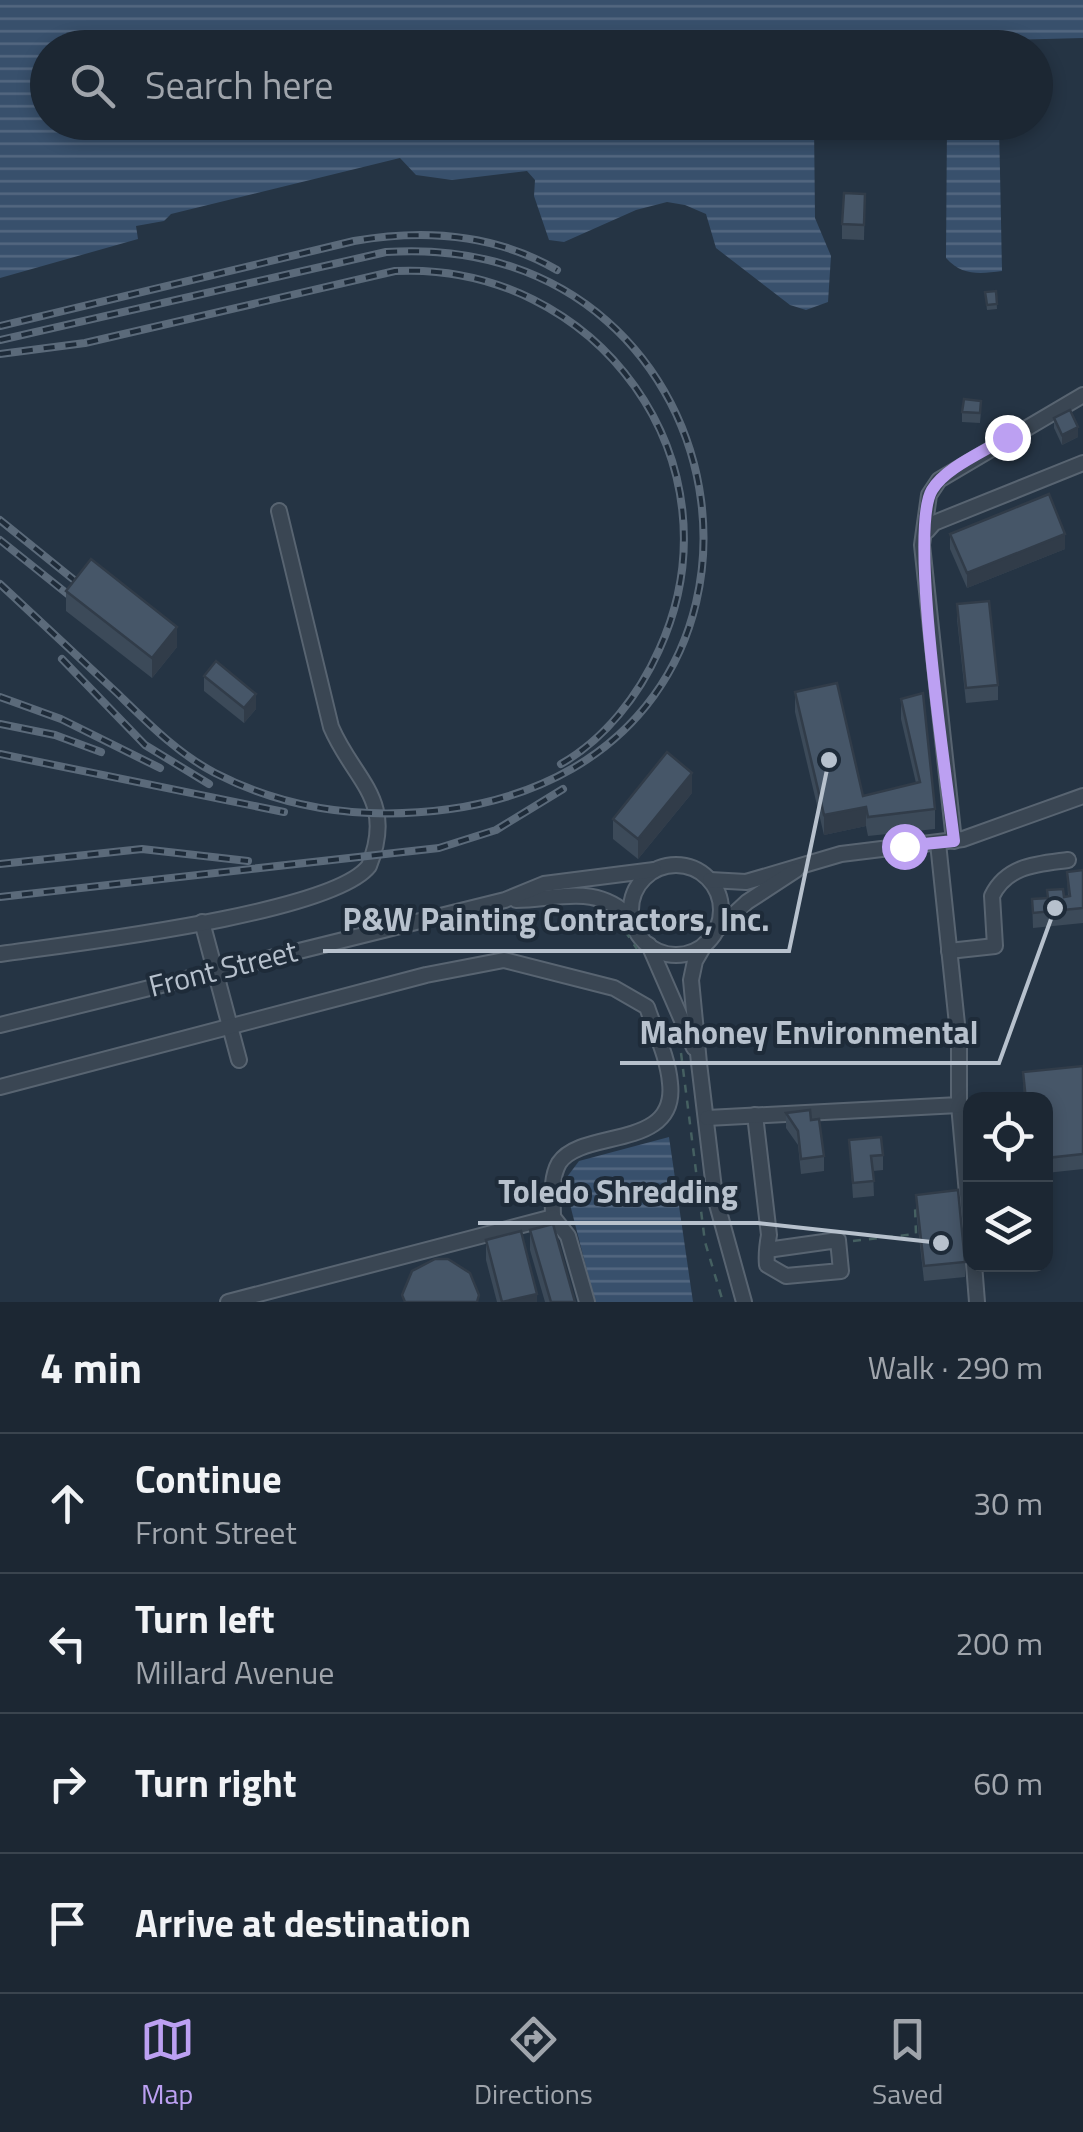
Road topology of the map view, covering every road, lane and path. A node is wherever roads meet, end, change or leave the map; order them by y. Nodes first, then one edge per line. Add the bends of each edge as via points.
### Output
1 (1083, 396) edge
2 (1083, 464) edge
3 (279, 511) dead end
4 (927, 531) junction
5 (1083, 796) edge
6 (946, 842) junction
7 (1068, 860) dead end
8 (804, 864) junction
9 (654, 870) junction
10 (710, 880) junction
11 (505, 900) junction
12 (553, 908) dead end
13 (202, 922) junction
14 (627, 922) junction
15 (465, 931) dead end
16 (709, 938) junction
17 (644, 950) junction
18 (949, 951) junction
19 (0, 954) edge
20 (214, 972) junction
21 (0, 1025) edge
22 (229, 1026) junction
23 (680, 1050) dead end
24 (239, 1060) dead end
25 (699, 1063) junction
26 (0, 1087) edge
27 (959, 1105) junction
28 (755, 1115) junction
29 (707, 1118) junction
30 (966, 1182) edge
31 (928, 1206) edge
32 (553, 1217) junction
33 (847, 1242) dead end
34 (767, 1250) junction
35 (975, 1272) edge
36 (228, 1302) edge
37 (587, 1302) edge
38 (723, 1302) edge
39 (744, 1302) edge
40 (978, 1302) edge

1 - 4 street via 939,480 929,495
2 - 4 street
3 - 13 street via 330,727 377,804 374,856 360,878 344,886
4 - 6 street via 922,545
5 - 6 street
6 - 8 street
6 - 18 street
7 - 18 street via 1008,874 992,896 995,946
8 - 10 street via 746,882
8 - 16 street via 746,902
9 - 10 street, Front Street via 682,865
9 - 11 street, Front Street via 544,884
9 - 14 street via 634,893
10 - 16 street via 720,908
11 - 14 street, Front Street via 588,894 610,900
11 - 20 street, Front Street
12 - 15 path
13 - 19 street
13 - 20 street
14 - 17 street
14 - 17 path
16 - 17 street via 677,954
16 - 25 street via 694,960 691,980
17 - 25 street
18 - 27 street
20 - 21 street, Front Street
20 - 22 street
22 - 24 street
22 - 26 street
22 - 32 street via 504,960 614,988 647,1007 671,1086 658,1118 646,1131 574,1149 560,1162
23 - 38 path via 705,1242
25 - 29 street
27 - 28 street
27 - 30 street
28 - 29 street
28 - 34 street
29 - 39 street via 715,1196
31 - 33 path via 913,1207 916,1234
32 - 36 street
32 - 37 street via 568,1236
34 - 34 street via 767,1266 777,1275 841,1272 838,1240
35 - 40 street

